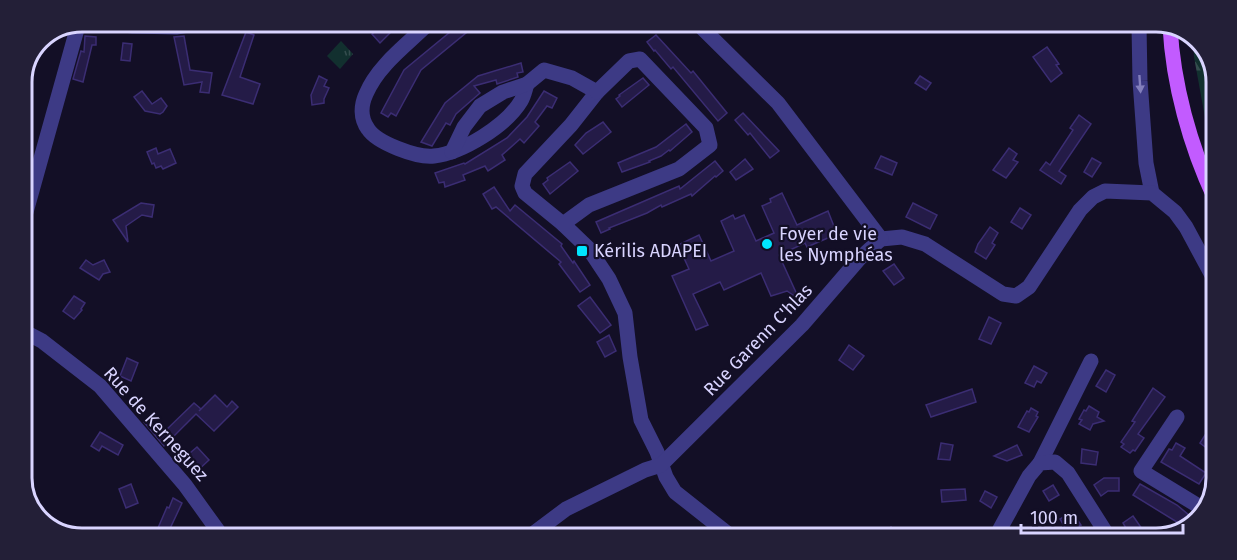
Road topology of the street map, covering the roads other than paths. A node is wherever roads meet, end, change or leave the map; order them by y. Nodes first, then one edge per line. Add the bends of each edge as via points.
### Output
1 (76, 32) edge
2 (420, 32) edge
3 (706, 32) edge
4 (1139, 32) edge
5 (1170, 34) edge
6 (527, 84) junction
7 (597, 92) junction
8 (452, 152) junction
9 (1205, 175) edge
10 (32, 191) edge
11 (1152, 193) junction
12 (564, 224) junction
13 (881, 239) junction
14 (1205, 263) edge
15 (32, 336) edge
16 (1091, 361) dead end
17 (1177, 417) dead end
18 (686, 441) junction
19 (654, 445) junction
20 (1040, 463) junction
21 (661, 465) junction
22 (1197, 505) edge
23 (216, 528) edge
24 (541, 528) edge
25 (721, 528) edge
26 (1000, 528) edge
27 (1103, 528) edge

1 - 10 street
2 - 8 street via 379,73 365,96 363,118 376,137 406,151 432,157
3 - 13 street via 778,103
4 -> 11 street via 1146,163
5 - 9 main road via 1192,142
6 - 7 street via 544,70 572,78
6 - 8 street via 522,100 508,117
6 - 8 street via 480,106
7 - 12 street via 525,174 525,193
7 - 12 street via 629,61 640,59 706,128 710,145 679,169 589,205
11 - 13 street via 1105,191 1093,197 1080,210 1029,288 1016,296 1003,294 925,244 902,237
11 - 14 street via 1176,212
12 - 19 street via 589,249 625,313 641,420
13 - 18 street, Rue Garenn C'hlas
15 - 23 street, Rue de Kerneguez via 100,386
16 - 20 street
17 - 22 street via 1141,471
18 - 19 street
18 - 21 street, Rue Garenn C'hlas
19 - 21 street
20 - 26 street
20 - 27 street via 1055,462 1068,473
21 - 24 street via 566,509
21 - 25 street via 675,492

